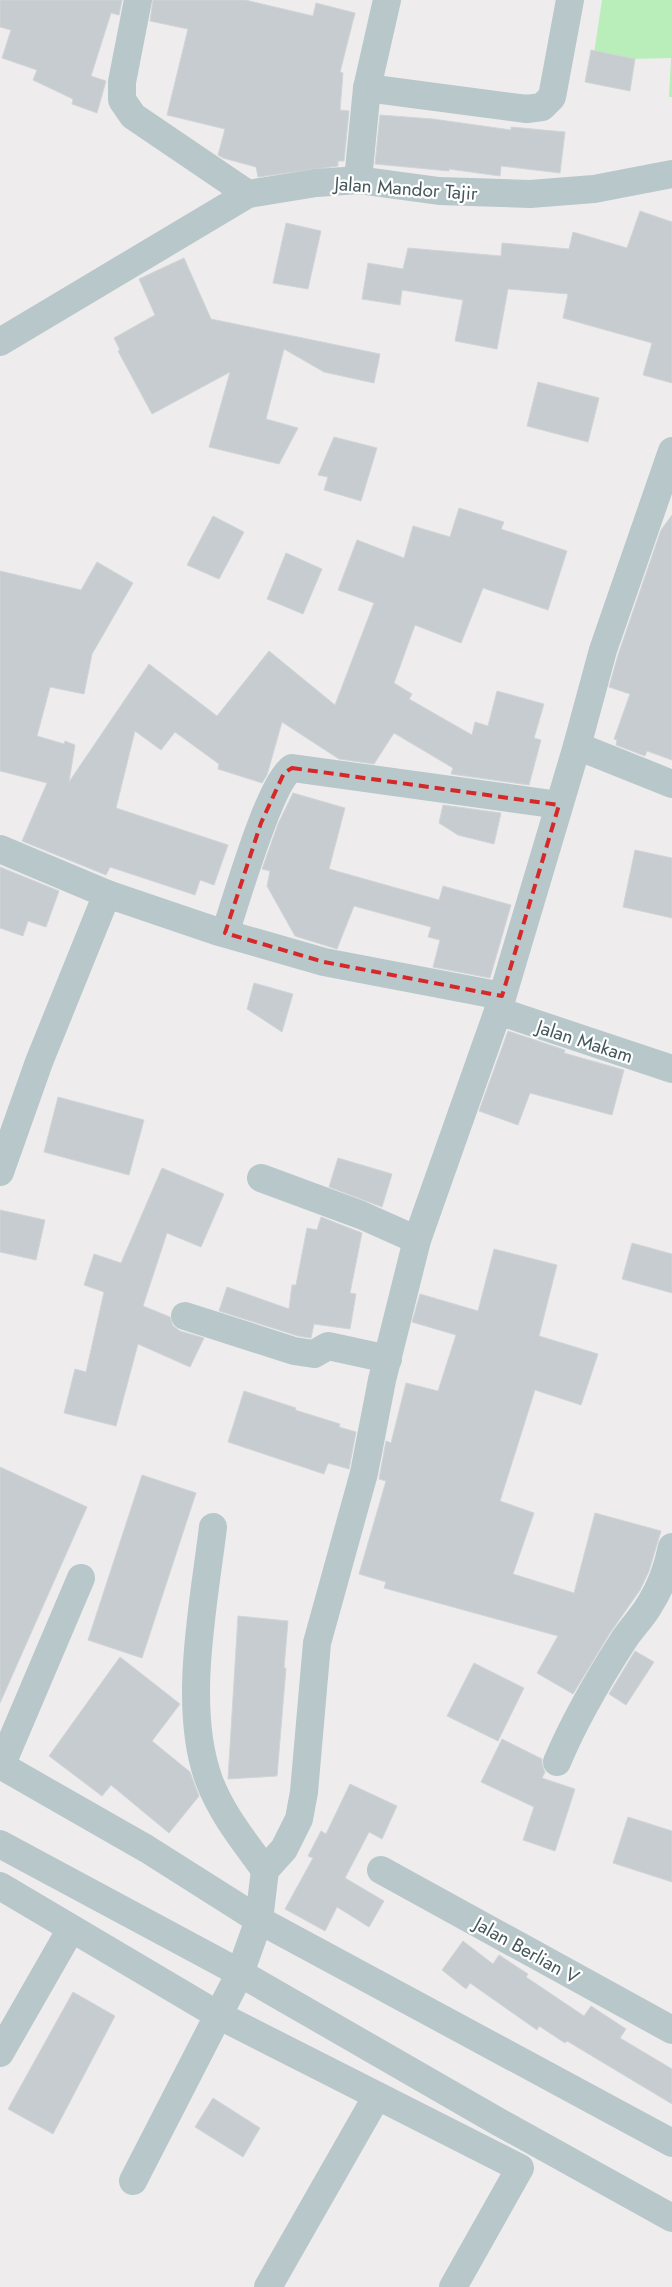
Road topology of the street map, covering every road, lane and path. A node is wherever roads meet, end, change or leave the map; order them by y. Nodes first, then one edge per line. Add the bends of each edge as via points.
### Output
1 (138, 0) edge
2 (387, 0) edge
3 (570, 0) edge
4 (367, 88) junction
5 (672, 174) edge
6 (358, 180) junction
7 (248, 194) junction
8 (0, 342) edge
9 (672, 451) edge
10 (665, 494) edge
11 (577, 746) junction
12 (672, 784) edge
13 (559, 806) junction
14 (0, 849) edge
15 (107, 894) junction
16 (225, 933) junction
17 (500, 1004) junction
18 (672, 1069) edge
19 (0, 1172) edge
20 (261, 1178) dead end
21 (417, 1240) junction
22 (186, 1316) dead end
23 (388, 1359) junction
24 (213, 1527) dead end
25 (672, 1547) edge
26 (81, 1578) dead end
27 (557, 1762) dead end
28 (0, 1766) edge
29 (0, 1844) edge
30 (265, 1870) junction
31 (381, 1870) dead end
32 (0, 1886) edge
33 (259, 1920) junction
34 (71, 1929) junction
35 (240, 1973) junction
36 (218, 2015) junction
37 (672, 2030) edge
38 (0, 2053) edge
39 (377, 2096) junction
40 (672, 2143) edge
41 (133, 2181) dead end
42 (672, 2218) edge
43 (268, 2287) edge
44 (453, 2287) edge

1 - 7 street via 122,82 122,100 132,116
2 - 4 street
3 - 4 street via 552,97 542,106 527,109
4 - 6 street
5 - 6 street, Jalan Mandor Tajir via 594,189 530,194 439,192
6 - 7 street, Jalan Mandor Tajir
7 - 8 street, Jalan Mandor Tajir
9 - 10 street
10 - 11 street via 603,650
11 - 12 street
11 - 13 street
13 - 16 street via 292,768 284,773 261,823
13 - 17 street
14 - 15 street, Jalan Makam
15 - 16 street, Jalan Makam
15 - 19 street via 39,1062
16 - 17 street, Jalan Makam via 324,962
17 - 18 street, Jalan Makam
17 - 21 street
20 - 21 street via 361,1215
21 - 23 street
22 - 23 street via 294,1350 314,1354 328,1346
23 - 30 street via 364,1473 317,1643 299,1819 284,1850
24 - 30 street via 197,1664 198,1729 209,1779 229,1821
25 - 27 street via 668,1566 650,1604 596,1683
26 - 28 street
28 - 33 street via 147,1849
29 - 35 street
30 - 33 street
31 - 37 street, Jalan Berlian V
32 - 34 street
33 - 35 street
33 - 40 street
34 - 36 street
34 - 38 street
35 - 36 street
35 - 42 street
36 - 39 street
36 - 41 street
39 - 43 street
39 - 44 street via 520,2168

